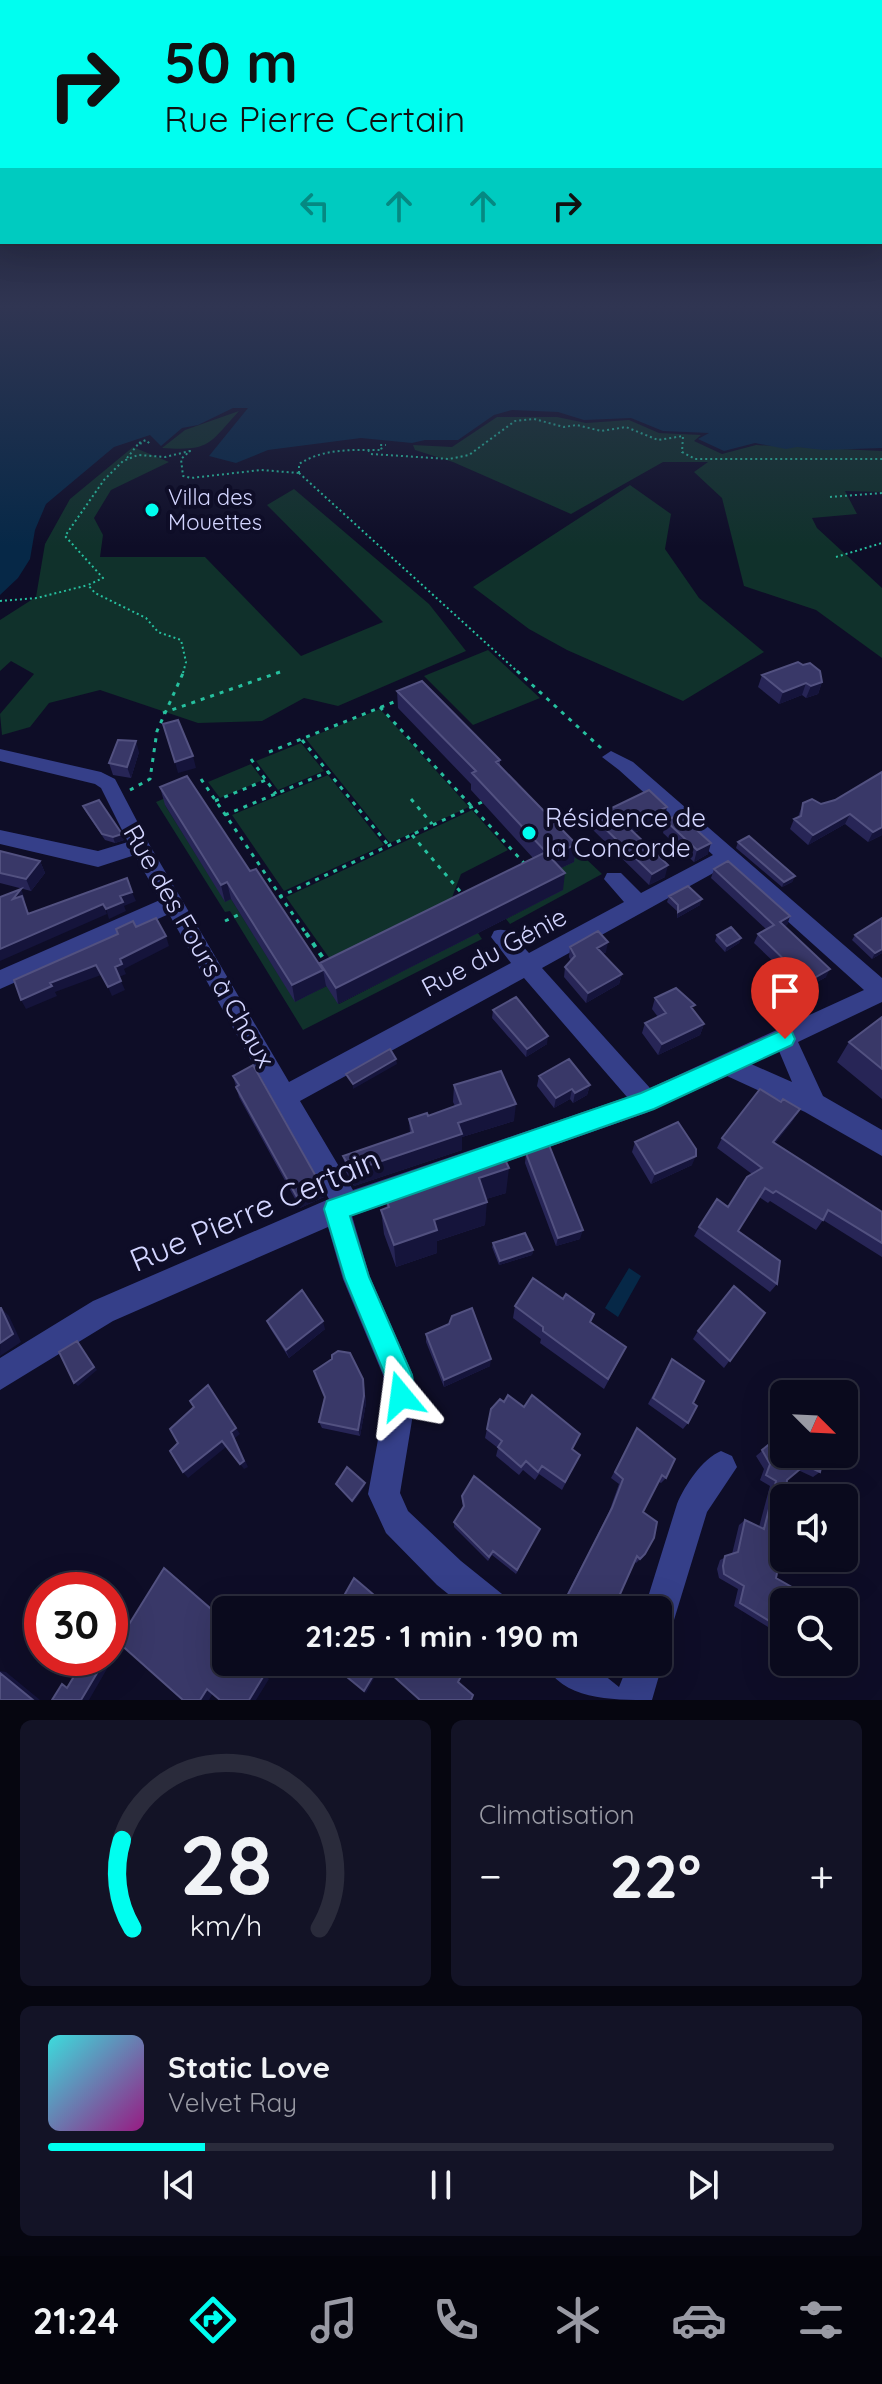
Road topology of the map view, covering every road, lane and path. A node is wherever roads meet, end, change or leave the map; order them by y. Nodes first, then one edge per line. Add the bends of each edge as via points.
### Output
1 (139, 443) junction
2 (144, 444) dead end
3 (150, 444) dead end
4 (386, 445) dead end
5 (368, 450) junction
6 (126, 459) junction
7 (882, 459) edge
8 (299, 473) junction
9 (882, 493) edge
10 (830, 497) dead end
11 (882, 543) edge
12 (836, 557) dead end
13 (88, 585) junction
14 (0, 601) edge
15 (280, 672) dead end
16 (407, 696) edge
17 (380, 707) junction
18 (163, 713) junction
19 (301, 739) junction
20 (269, 752) dead end
21 (0, 755) edge
22 (611, 757) joint
23 (251, 759) dead end
24 (328, 772) junction
25 (201, 779) dead end
26 (266, 780) junction
27 (276, 794) junction
28 (115, 799) junction
29 (411, 799) dead end
30 (215, 801) junction
31 (482, 802) edge
32 (473, 806) junction
33 (225, 815) junction
34 (433, 825) junction
35 (412, 835) junction
36 (0, 837) edge
37 (140, 846) junction
38 (389, 846) junction
39 (728, 856) junction
40 (530, 869) edge
41 (614, 879) dead end
42 (281, 896) junction
43 (270, 901) edge
44 (174, 903) junction
45 (462, 904) edge
46 (640, 905) junction
47 (240, 914) edge
48 (225, 921) dead end
49 (502, 937) dead end
50 (529, 965) junction
51 (331, 970) edge
52 (0, 980) edge
53 (882, 992) edge
54 (785, 1039) junction
55 (728, 1065) junction
56 (286, 1096) junction
57 (646, 1102) junction
58 (814, 1104) junction
59 (882, 1144) edge
60 (341, 1207) junction
61 (0, 1375) edge
62 (721, 1467) dead end
63 (478, 1596) edge
64 (665, 1596) edge
65 (577, 1676) edge
66 (642, 1676) edge
67 (607, 1700) edge
68 (631, 1700) edge

1 - 2 path
1 - 3 path
1 - 6 path
4 - 5 path
5 - 7 path via 449,459 469,455 515,421 534,419 601,431 626,427 658,440 683,436 682,452 695,459
5 - 8 path via 305,459
6 - 8 path via 190,451 181,459 181,471 191,478 261,470
6 - 13 path via 100,483 65,536 103,578
8 - 22 path
9 - 10 path
11 - 12 path
13 - 14 path via 36,602
13 - 18 path via 146,618 158,632 181,640 183,681
15 - 18 path
16 - 17 path
17 - 19 path
17 - 32 path
18 - 28 path via 149,763 150,779
19 - 20 path
19 - 24 path
21 - 28 street, Rue des Fours à Chaux via 101,779
22 - 39 street
23 - 26 path
24 - 27 path
24 - 38 path
25 - 30 path
26 - 27 path
26 - 30 path
27 - 33 path
28 - 37 street, Rue des Fours à Chaux
29 - 34 path
30 - 33 path
31 - 32 path
32 - 34 path
32 - 40 path
33 - 42 path
34 - 35 path
35 - 38 path
35 - 45 path via 468,900
36 - 37 street via 98,859
37 - 44 street, Rue des Fours à Chaux
38 - 42 path
39 - 46 street, Rue du Génie
39 - 53 street
41 - 46 street
42 - 43 path
42 - 51 path
44 - 52 street
44 - 56 street, Rue des Fours à Chaux
46 - 50 street, Rue du Génie
47 - 48 path
49 - 50 street
50 - 56 street, Rue du Génie
50 - 57 street
53 - 54 street, Rue Pierre Certain
54 - 55 street, Rue Pierre Certain
54 - 58 street
55 - 57 street, Rue Pierre Certain
55 - 58 street
56 - 60 street, Rue des Fours à Chaux
57 - 60 street, Rue Pierre Certain
58 - 59 street
60 - 61 street, Rue Pierre Certain via 103,1311
60 - 63 street, Rue des Fours à Chaux via 357,1279 398,1375 401,1396 384,1494 397,1522
62 - 64 street via 693,1504
65 - 67 street
66 - 68 street

